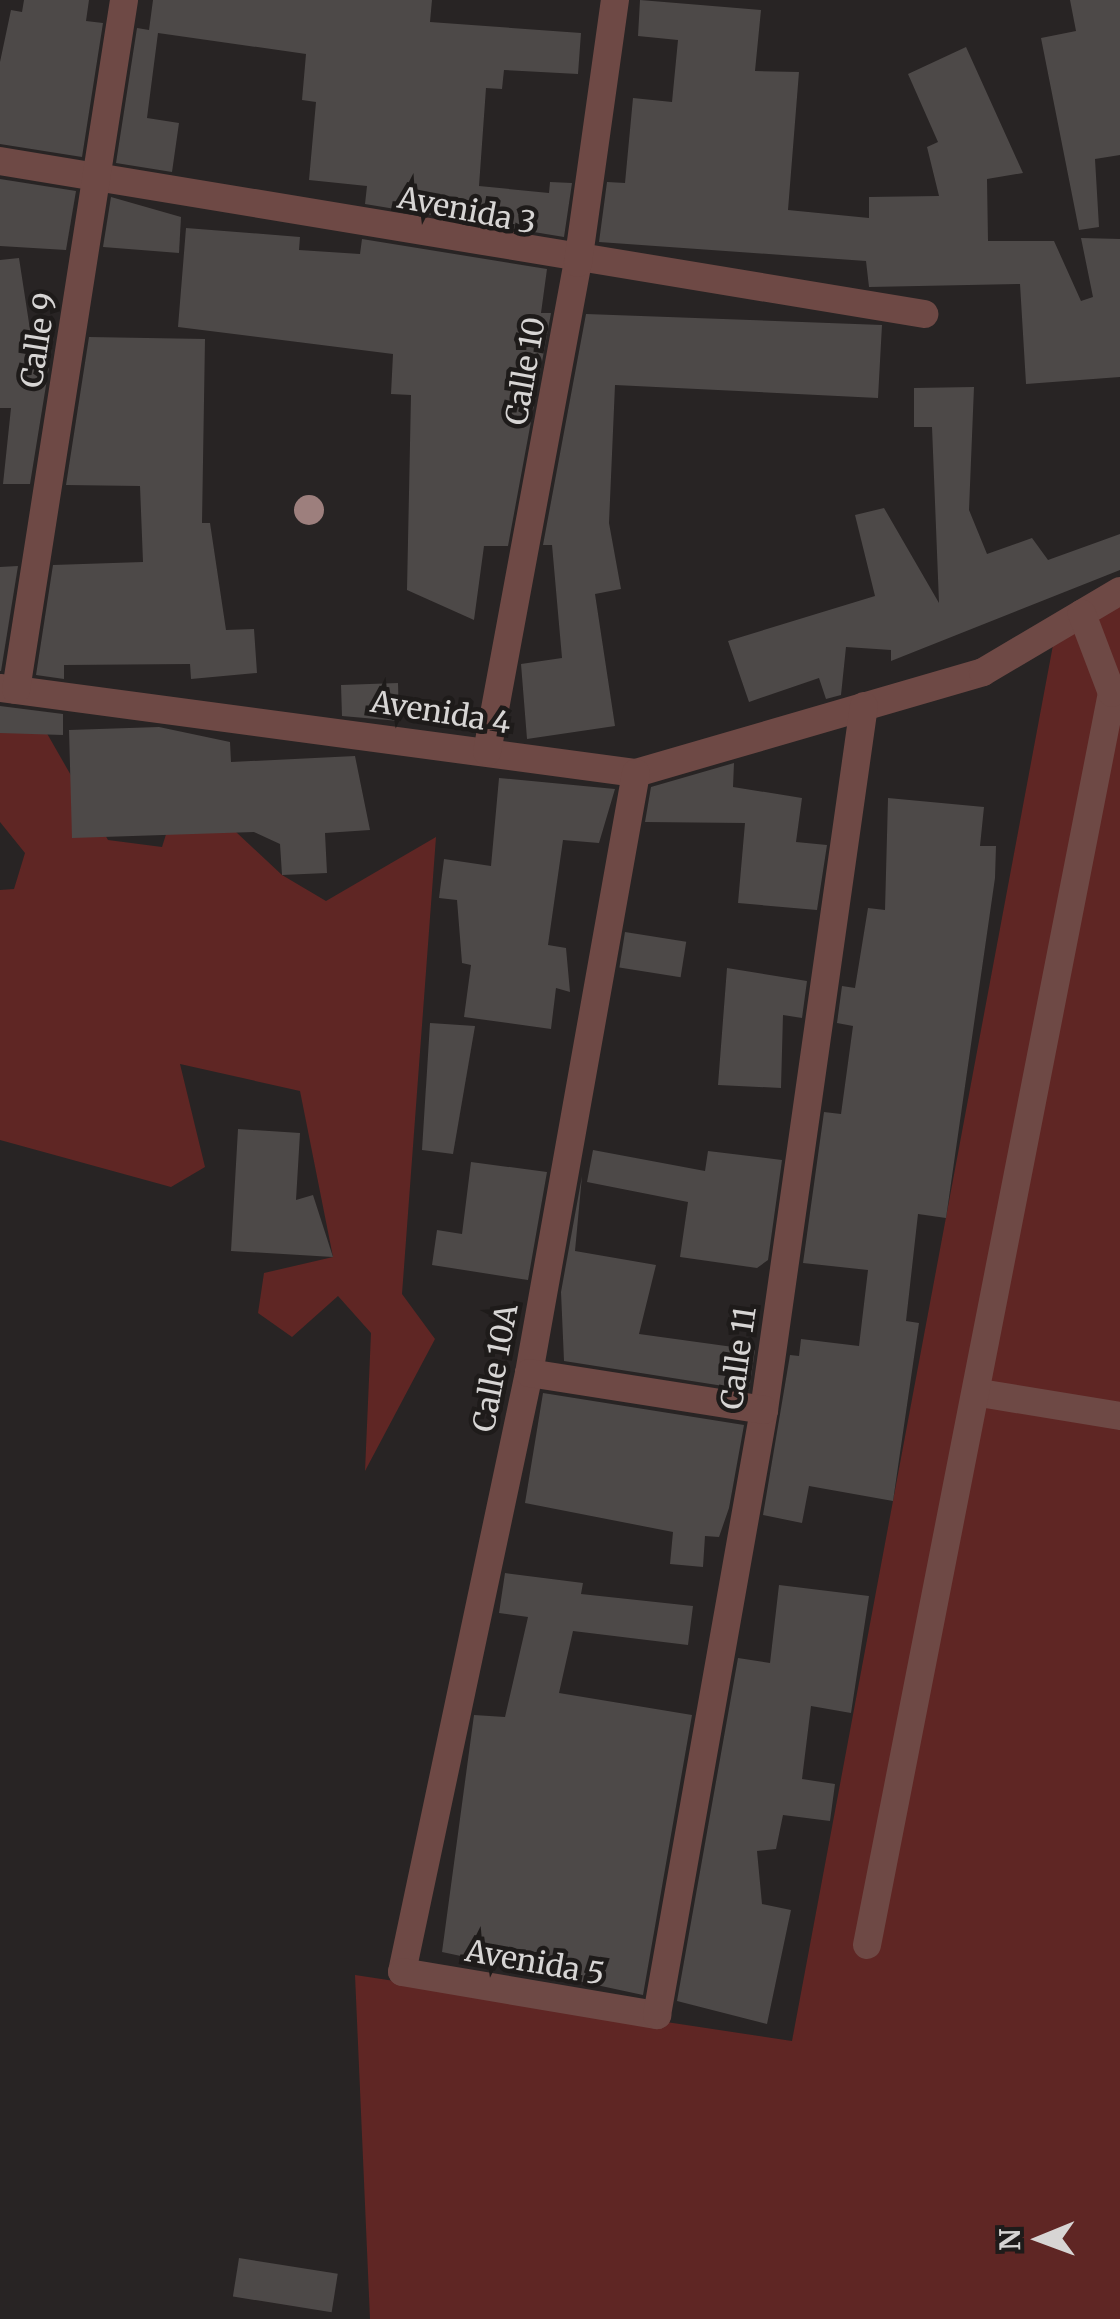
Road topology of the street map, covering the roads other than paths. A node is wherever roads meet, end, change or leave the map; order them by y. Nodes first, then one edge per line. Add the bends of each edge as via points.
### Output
1 (124, 0) edge
2 (615, 0) edge
3 (0, 161) edge
4 (96, 174) junction
5 (578, 263) junction
6 (924, 314) dead end
7 (1120, 591) edge
8 (1082, 614) junction
9 (8, 689) edge
10 (1116, 693) edge
11 (864, 706) junction
12 (488, 752) junction
13 (636, 774) junction
14 (529, 1373) junction
15 (980, 1393) junction
16 (764, 1410) junction
17 (1120, 1416) edge
18 (867, 1945) dead end
19 (402, 1972) joint
20 (657, 2016) joint

1 - 4 street, Calle 9
2 - 5 street, Calle 10
3 - 4 street, Avenida 3
4 - 5 street, Avenida 3
4 - 9 street, Calle 9
5 - 6 street, Avenida 3
5 - 12 street, Calle 10
7 - 8 street, Avenida 4
8 - 10 street
8 - 11 street, Avenida 4 via 983,672
9 - 12 street, Avenida 4
10 - 15 street
11 - 13 street, Avenida 4
11 - 16 street, Calle 11
12 - 13 street, Avenida 4
13 - 14 street, Calle 10A
14 - 16 street
14 - 19 street, Calle 10A
15 - 17 street
15 - 18 street
16 - 20 street, Calle 11
19 - 20 street, Avenida 5

